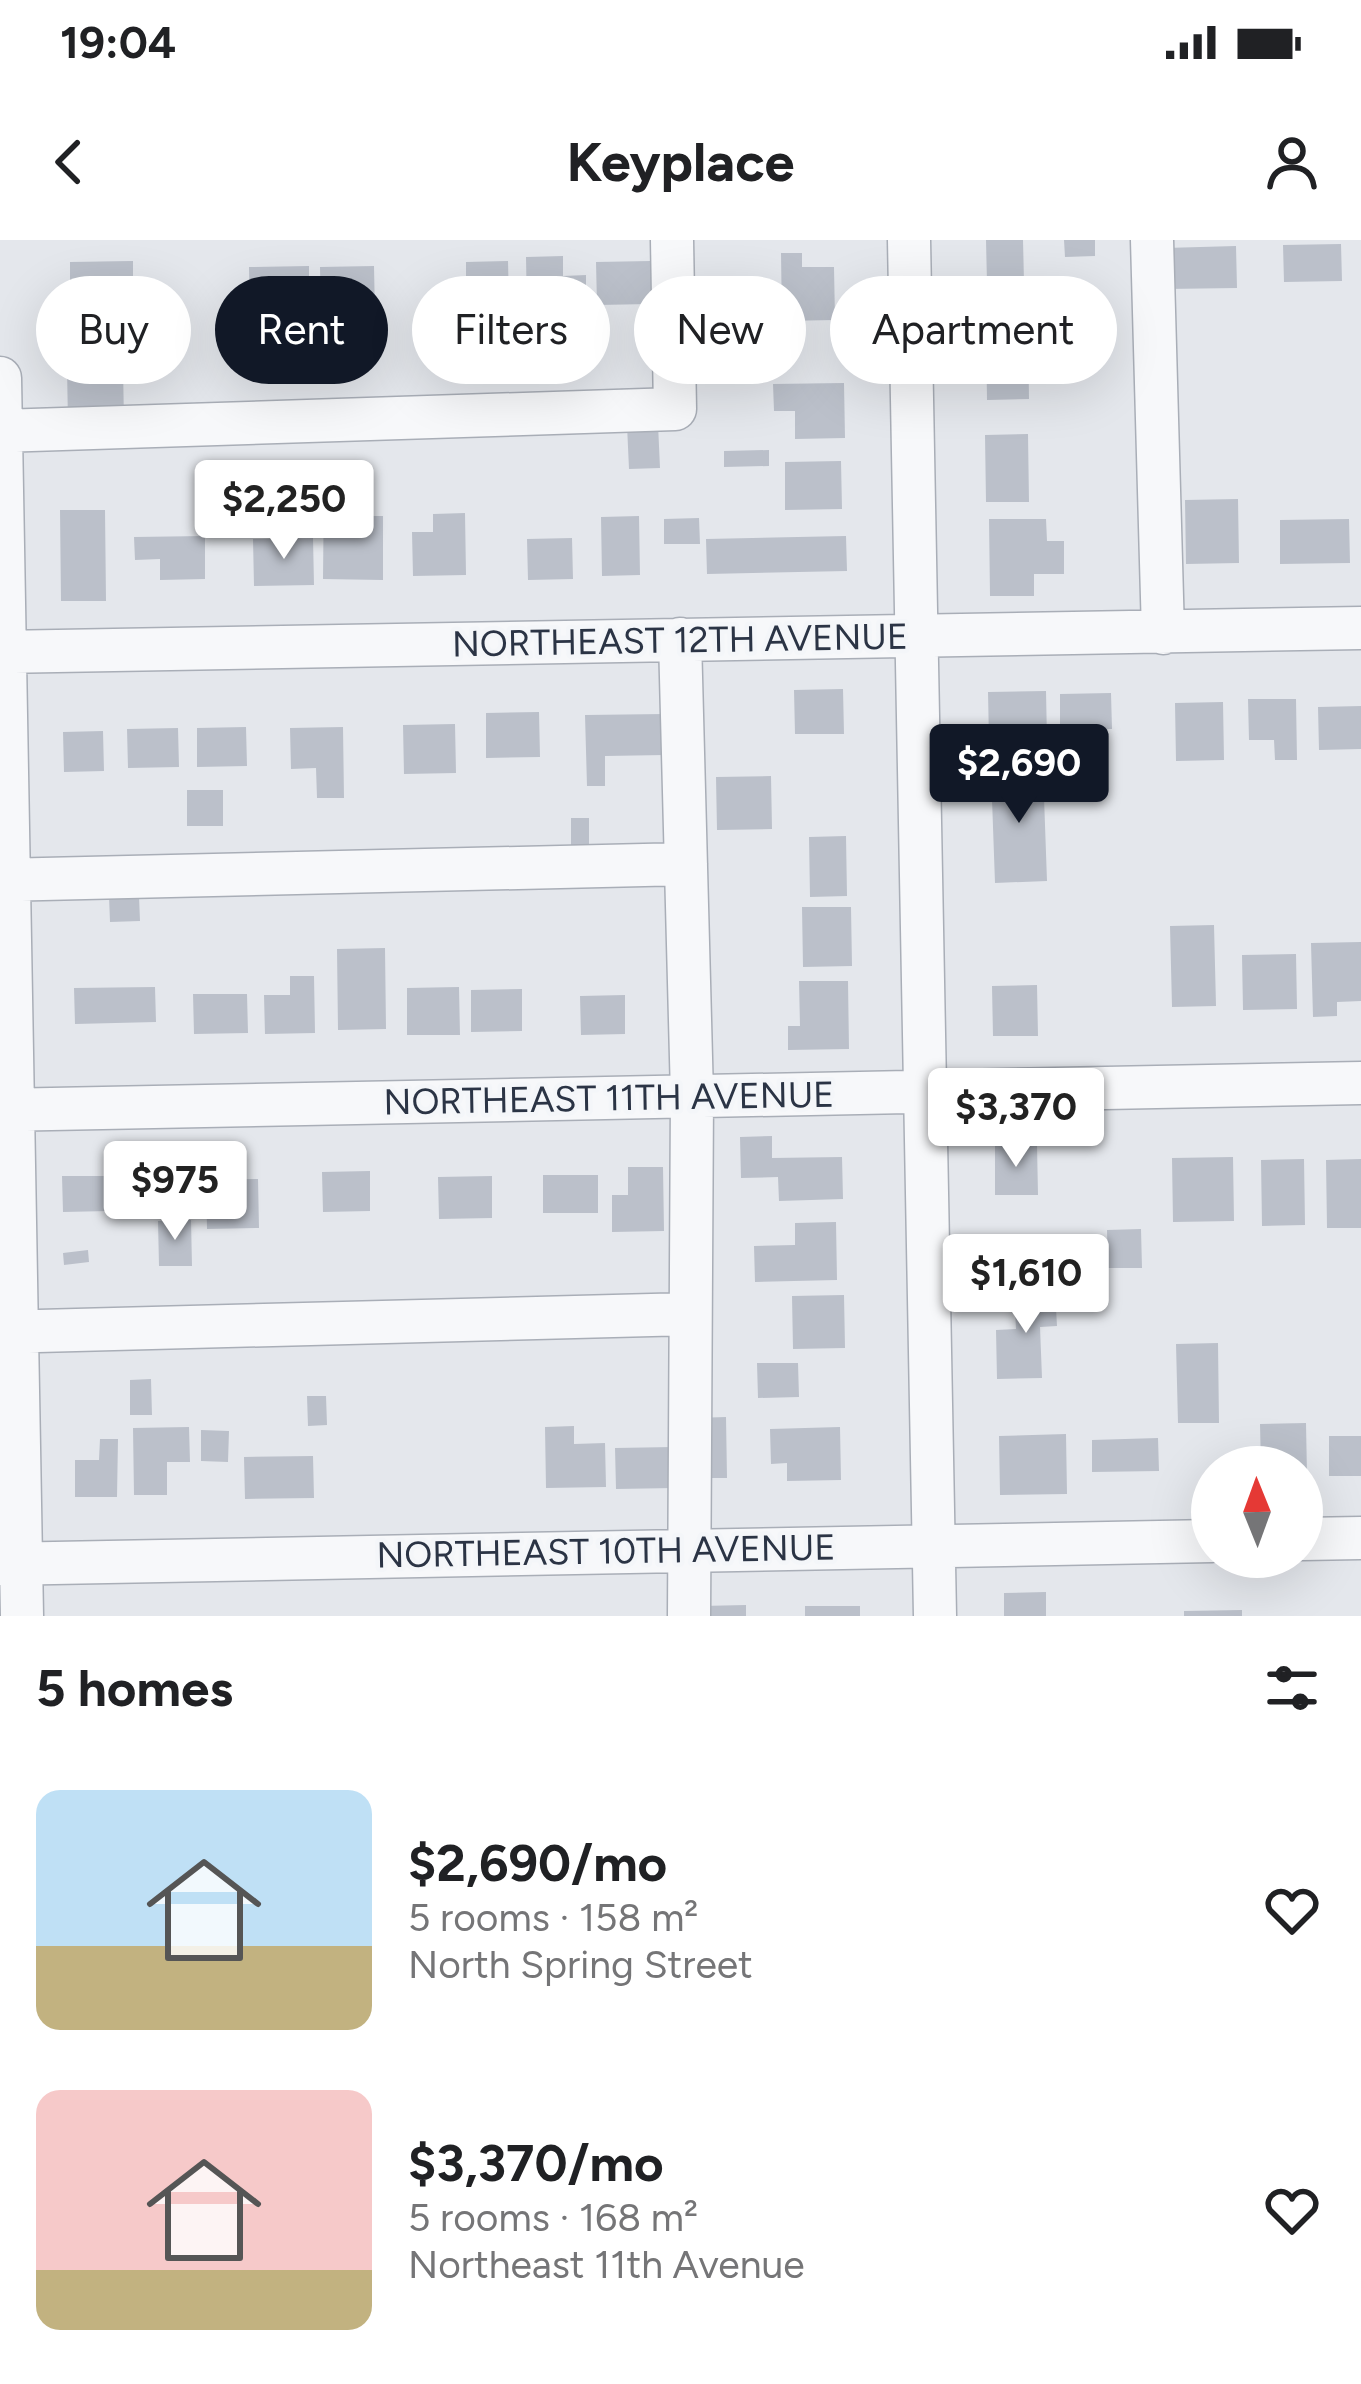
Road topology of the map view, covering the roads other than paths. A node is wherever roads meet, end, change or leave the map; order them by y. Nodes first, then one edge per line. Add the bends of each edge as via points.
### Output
1 (672, 240) edge
2 (910, 240) edge
3 (1152, 240) edge
4 (0, 378) edge
5 (0, 431) edge
6 (1361, 628) edge
7 (1163, 633) junction
8 (917, 635) junction
9 (680, 639) junction
10 (2, 652) edge
11 (686, 864) junction
12 (4, 880) edge
13 (1361, 1082) edge
14 (923, 1091) junction
15 (692, 1096) junction
16 (7, 1109) edge
17 (691, 1314) junction
18 (9, 1332) edge
19 (1361, 1538) edge
20 (1323, 1539) edge
21 (1191, 1540) edge
22 (934, 1545) junction
23 (690, 1549) junction
24 (11, 1564) edge
25 (22, 1616) edge
26 (689, 1616) edge
27 (935, 1616) edge

1 - 5 street via 676,409
2 - 8 street
3 - 7 street
4 - 5 street
5 - 10 street
6 - 7 street, NORTHEAST 12TH AVENUE
7 - 8 street, NORTHEAST 12TH AVENUE
8 - 9 street, NORTHEAST 12TH AVENUE
8 - 14 street
9 - 10 street, NORTHEAST 12TH AVENUE
9 - 11 street
10 - 12 street
11 - 12 street
11 - 15 street
12 - 16 street
13 - 14 street, NORTHEAST 11TH AVENUE
14 - 15 street, NORTHEAST 11TH AVENUE
14 - 22 street
15 - 16 street, NORTHEAST 11TH AVENUE
15 - 17 street
16 - 18 street
17 - 18 street
17 - 23 street
18 - 24 street
19 - 20 street
21 - 22 street, NORTHEAST 10TH AVENUE
22 - 23 street, NORTHEAST 10TH AVENUE
22 - 27 street
23 - 24 street, NORTHEAST 10TH AVENUE
23 - 26 street
24 - 25 street

